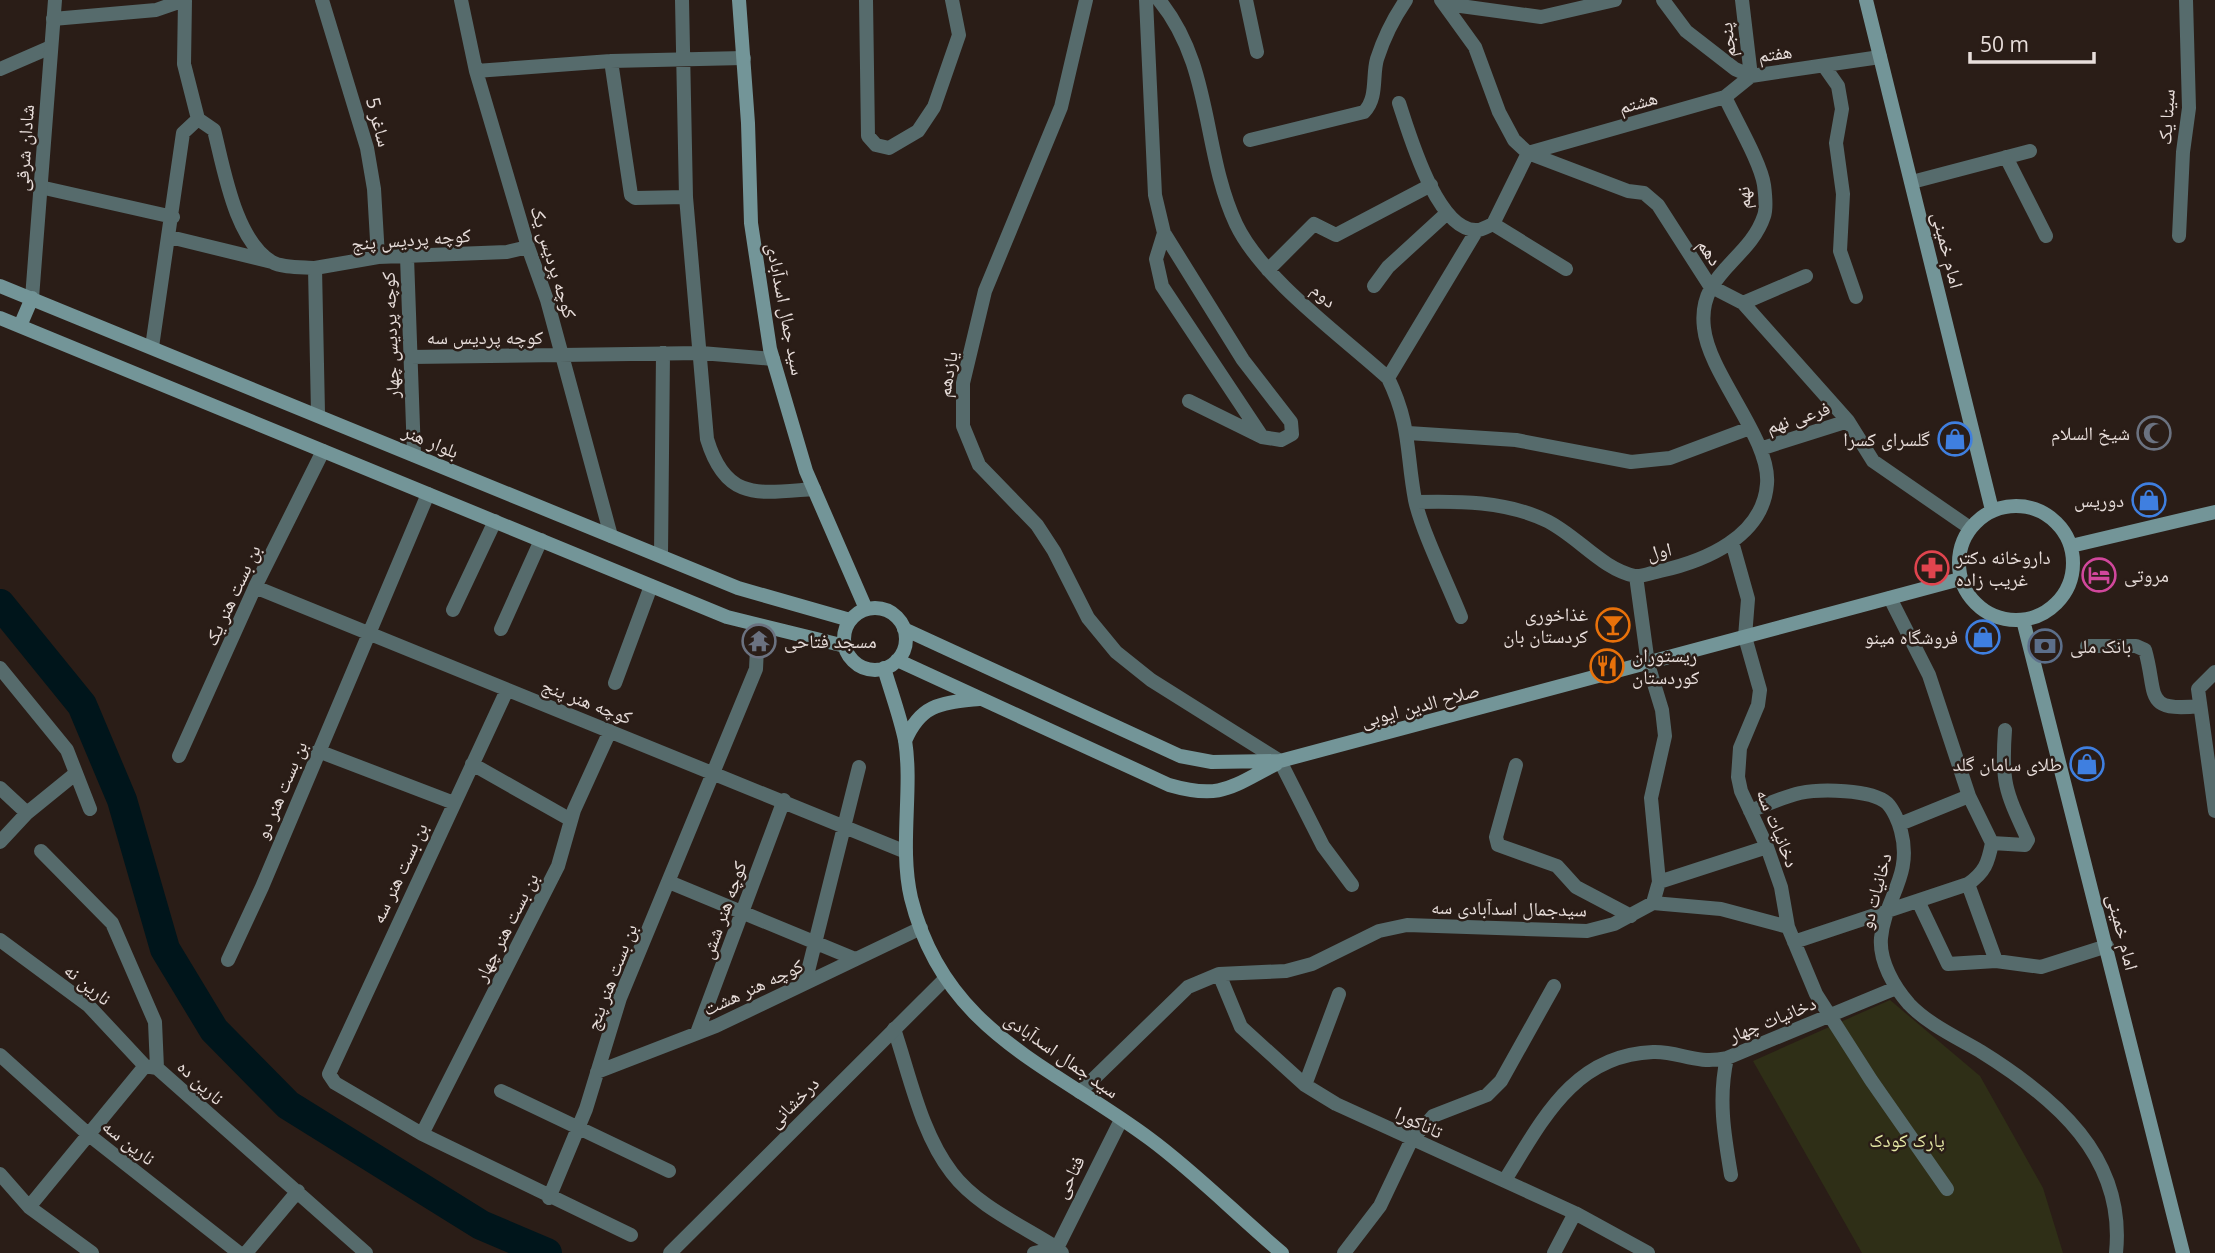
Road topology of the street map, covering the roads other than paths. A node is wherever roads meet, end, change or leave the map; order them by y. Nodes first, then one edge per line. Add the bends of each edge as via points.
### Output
1 (55, 0) edge
2 (185, 0) edge
3 (322, 0) edge
4 (461, 0) edge
5 (682, 0) edge
6 (739, 0) edge
7 (866, 0) edge
8 (952, 0) edge
9 (1086, 0) edge
10 (1246, 0) edge
11 (1406, 0) edge
12 (1615, 0) edge
13 (1663, 0) edge
14 (1742, 0) edge
15 (1866, 0) edge
16 (2186, 0) edge
17 (1157, 1) edge
18 (1443, 2) edge
19 (53, 19) junction
20 (51, 47) junction
21 (1257, 52) dead end
22 (682, 57) junction
23 (1880, 57) junction
24 (744, 58) junction
25 (611, 61) junction
26 (1824, 66) junction
27 (0, 69) edge
28 (476, 71) junction
29 (1751, 76) junction
30 (1726, 97) junction
31 (1398, 103) dead end
32 (198, 119) junction
33 (1250, 140) dead end
34 (2030, 151) dead end
35 (1528, 153) junction
36 (2006, 158) junction
37 (1912, 182) junction
38 (1431, 185) junction
39 (40, 187) junction
40 (686, 197) junction
41 (1447, 214) junction
42 (173, 218) junction
43 (1493, 225) junction
44 (1477, 230) junction
45 (1164, 233) junction
46 (2046, 236) dead end
47 (2179, 236) dead end
48 (170, 237) junction
49 (528, 247) junction
50 (378, 257) junction
51 (407, 257) junction
52 (273, 263) junction
53 (315, 268) junction
54 (1566, 269) dead end
55 (1268, 270) junction
56 (1806, 275) dead end
57 (0, 286) edge
58 (1374, 286) dead end
59 (1710, 286) junction
60 (1856, 297) dead end
61 (32, 298) junction
62 (1743, 303) junction
63 (0, 318) edge
64 (20, 326) junction
65 (152, 347) junction
66 (663, 353) junction
67 (701, 353) junction
68 (561, 355) junction
69 (410, 357) junction
70 (773, 359) junction
71 (1388, 378) junction
72 (1189, 401) dead end
73 (318, 413) junction
74 (1848, 421) junction
75 (1750, 428) junction
76 (1408, 433) junction
77 (1262, 436) junction
78 (1760, 449) junction
79 (323, 451) junction
80 (414, 455) junction
81 (814, 489) junction
82 (428, 494) junction
83 (1416, 502) junction
84 (1992, 510) junction
85 (2215, 512) edge
86 (495, 521) junction
87 (1970, 528) junction
88 (611, 536) junction
89 (541, 540) junction
90 (1732, 542) junction
91 (2071, 546) junction
92 (661, 555) junction
93 (1636, 576) junction
94 (1961, 579) junction
95 (651, 586) junction
96 (255, 587) junction
97 (1890, 598) junction
98 (866, 609) junction
99 (453, 610) dead end
100 (1461, 617) dead end
101 (850, 620) junction
102 (2023, 620) junction
103 (758, 627) junction
104 (501, 629) dead end
105 (904, 629) junction
106 (367, 634) junction
107 (1745, 637) junction
108 (845, 646) junction
109 (2087, 646) dead end
110 (891, 664) junction
111 (1648, 664) junction
112 (0, 668) edge
113 (2215, 672) edge
114 (615, 683) dead end
115 (507, 690) junction
116 (981, 698) junction
117 (2200, 706) junction
118 (2005, 730) dead end
119 (610, 731) junction
120 (905, 741) junction
121 (318, 751) junction
122 (178, 757) dead end
123 (1280, 761) junction
124 (472, 764) junction
125 (1516, 765) dead end
126 (859, 767) dead end
127 (715, 772) junction
128 (75, 774) junction
129 (0, 788) edge
130 (1969, 796) junction
131 (784, 800) junction
132 (454, 803) junction
133 (90, 809) dead end
134 (1750, 811) junction
135 (2215, 811) edge
136 (27, 813) junction
137 (571, 820) junction
138 (1900, 824) junction
139 (845, 826) junction
140 (0, 842) edge
141 (1992, 843) junction
142 (1767, 847) junction
143 (41, 851) dead end
144 (906, 852) junction
145 (669, 882) junction
146 (1659, 882) junction
147 (1968, 884) junction
148 (1352, 885) dead end
149 (1653, 903) junction
150 (1919, 903) junction
151 (743, 912) junction
152 (1888, 912) junction
153 (1631, 916) junction
154 (921, 928) junction
155 (1788, 928) junction
156 (0, 940) edge
157 (816, 942) junction
158 (1794, 942) junction
159 (2107, 946) junction
160 (855, 959) junction
161 (228, 960) dead end
162 (1996, 961) junction
163 (1219, 974) junction
164 (945, 979) junction
165 (805, 983) junction
166 (1554, 986) dead end
167 (1896, 988) junction
168 (1339, 994) dead end
169 (1830, 1016) junction
170 (894, 1029) junction
171 (697, 1033) junction
172 (0, 1055) edge
173 (1727, 1058) junction
174 (151, 1067) junction
175 (597, 1072) junction
176 (1305, 1085) junction
177 (501, 1091) dead end
178 (1080, 1092) junction
179 (1121, 1120) junction
180 (578, 1129) junction
181 (422, 1134) junction
182 (89, 1135) junction
183 (1411, 1141) junction
184 (669, 1171) dead end
185 (0, 1174) edge
186 (1731, 1175) dead end
187 (1505, 1181) junction
188 (1947, 1189) dead end
189 (298, 1191) junction
190 (549, 1198) junction
191 (29, 1207) junction
192 (1575, 1213) junction
193 (631, 1234) dead end
194 (1059, 1250) edge
195 (1276, 1251) edge
196 (92, 1253) edge
197 (239, 1253) edge
198 (246, 1253) edge
199 (366, 1253) edge
200 (670, 1253) edge
201 (1034, 1253) edge
202 (1344, 1253) edge
203 (1554, 1253) edge
204 (1648, 1253) edge
205 (2116, 1253) edge
206 (2183, 1253) edge

1 - 19 street, شادان شرقی
2 - 19 street via 156,10
2 - 32 street via 184,64
3 - 50 street, ساغر 5 via 367,148
4 - 28 street, کوچه پردیس یک
5 - 22 street
6 - 24 main road, سید جمال اسدآبادی
7 - 8 street via 868,136 876,145 888,148 918,131 934,107 959,35
9 - 123 street, یازدهم via 1061,107 985,291 963,383 963,426 979,466 1037,525 1088,618 1116,652 1151,680
10 - 21 street
11 - 33 street via 1385,36 1372,100 1364,112
12 - 18 street via 1541,17
13 - 29 street, هفتم via 1686,31
14 - 29 street, پنجم
15 - 23 main road, امام خمینی
16 - 47 street, سینا یک via 2189,108
17 - 45 street via 1155,195
17 - 55 street, دوم via 1188,45 1222,189 1237,226
18 - 35 street via 1475,47 1514,140
19 - 20 street, شادان شرقی
20 - 27 street
20 - 39 street, شادان شرقی
22 - 24 street
22 - 25 street
22 - 40 street
23 - 26 street, هفتم
23 - 37 main road, امام خمینی
24 - 70 main road, سید جمال اسدآبادی via 751,223
25 - 28 street
25 - 40 street via 631,195
26 - 29 street, هفتم
26 - 60 street via 1838,86 1842,110 1836,143 1843,194 1840,251
28 - 49 street, کوچه پردیس یک
29 - 30 street, هشتم
30 - 35 street, هشتم
30 - 59 street, نهم via 1763,181 1765,215
31 - 38 street
32 - 42 street via 183,133
32 - 52 street via 214,130 234,205 253,244
34 - 36 street
35 - 43 street
35 - 59 street, دهم via 1644,193 1658,205
36 - 37 street
36 - 46 street
37 - 84 main road, امام خمینی
38 - 41 street
38 - 55 street via 1336,235 1314,224
39 - 42 street
39 - 61 street, شادان شرقی
40 - 67 street
41 - 44 street
41 - 58 street via 1388,267
42 - 48 street
43 - 44 street
43 - 54 street
44 - 71 street
45 - 77 street via 1156,259 1162,286
45 - 77 street via 1243,360 1292,422 1292,434 1287,438
48 - 52 street, کوچه پردیس پنج
48 - 65 street
49 - 51 street, کوچه پردیس پنج
49 - 68 street, کوچه پردیس یک via 548,300
50 - 51 street, کوچه پردیس پنج
50 - 53 street, کوچه پردیس پنج
51 - 69 street, کوچه پردیس چهار
52 - 53 street, کوچه پردیس پنج
53 - 73 street
55 - 71 street, دوم
56 - 62 street
57 - 61 main road, بلوار هنر
59 - 62 street, دهم
59 - 75 street, اول via 1702,309 1704,332
61 - 64 main road
61 - 65 main road, بلوار هنر
62 - 74 street, دهم
63 - 64 main road
64 - 79 main road
65 - 73 main road, بلوار هنر
66 - 67 street, کوچه پردیس سه
66 - 68 street, کوچه پردیس سه
66 - 92 street
67 - 70 street, کوچه پردیس سه
67 - 81 street via 707,439 725,476 753,492
68 - 69 street, کوچه پردیس سه
68 - 88 street, کوچه پردیس یک
69 - 80 street, کوچه پردیس چهار
70 - 81 main road, سید جمال اسدآبادی
71 - 76 street, دوم
72 - 77 street
73 - 80 main road, بلوار هنر
74 - 78 street, فرعی نهم
74 - 87 street, دهم via 1873,461
75 - 76 street via 1670,458 1631,462 1516,440
75 - 78 street, اول
76 - 83 street, دوم
78 - 90 street, اول via 1768,483 1758,517
79 - 82 main road
79 - 96 street, بن بست هنر یک
80 - 88 main road, بلوار هنر
81 - 98 main road, سید جمال اسدآبادی
82 - 86 main road
82 - 106 street, بن بست هنر دو
83 - 93 street, اول via 1477,501 1545,520 1606,563
83 - 100 street, دوم
84 - 87 main road
84 - 91 main road via 2024,506 2039,510 2058,525
85 - 91 main road
86 - 89 main road
86 - 99 street
87 - 94 main road via 1959,552
88 - 92 main road, بلوار هنر
89 - 95 main road
89 - 104 street
90 - 93 street, اول via 1692,564
90 - 107 street, دخانیات سه via 1748,599
91 - 102 main road via 2071,579 2064,594 2046,611
92 - 101 main road, بلوار هنر via 738,588
93 - 111 street
94 - 97 main road, صلاح الدین ایوبی
94 - 102 main road via 1984,611
95 - 103 main road
95 - 114 street
96 - 106 street, کوچه هنر پنج
96 - 122 street, بن بست هنر یک
97 - 107 main road, صلاح الدین ایوبی
97 - 130 street via 1929,675
98 - 101 main road
98 - 105 main road via 889,611
101 - 108 main road
102 - 159 main road, امام خمینی
103 - 108 main road
103 - 127 street, بن بست هنر پنج via 757,669
105 - 110 main road via 903,651
105 - 123 main road, صلاح الدین ایوبی via 1180,756 1212,762
106 - 115 street, کوچه هنر پنج
106 - 121 street, بن بست هنر دو
107 - 111 main road, صلاح الدین ایوبی
107 - 134 street, دخانیات سه via 1760,690 1739,758 1741,791
108 - 110 main road via 860,666 872,670
109 - 117 street via 2145,650 2160,704 2171,709
110 - 116 main road
110 - 120 main road, سید جمال اسدآبادی
111 - 123 main road, صلاح الدین ایوبی
111 - 146 street via 1665,736 1651,798
112 - 128 street via 67,751
113 - 117 street via 2198,689
115 - 119 street, کوچه هنر پنج
115 - 124 street, بن بست هنر سه
116 - 120 main road via 932,706 912,725
116 - 123 main road via 1190,791 1224,791
117 - 135 street
118 - 141 street via 2005,788 2028,840 2025,845
119 - 127 street, کوچه هنر پنج
119 - 137 street, بن بست هنر چهار
120 - 144 main road, سید جمال اسدآبادی
121 - 132 street
121 - 161 street, بن بست هنر دو
123 - 148 street via 1324,846
124 - 132 street, بن بست هنر سه
124 - 137 street
125 - 153 street via 1496,837 1498,845 1557,866 1576,887
126 - 139 street
127 - 131 street, کوچه هنر پنج
127 - 145 street, بن بست هنر پنج
128 - 133 street
128 - 136 street
129 - 136 street
130 - 138 street
130 - 141 street
131 - 139 street, کوچه هنر پنج
131 - 151 street, کوچه هنر شش
132 - 181 street, بن بست هنر سه via 329,1074 335,1083
134 - 138 street via 1801,793 1867,792 1887,803
134 - 142 street, دخانیات سه
136 - 140 street
137 - 181 street, بن بست هنر چهار via 558,866
138 - 152 street, دخانیات دو via 1906,848 1903,874
139 - 144 street, کوچه هنر پنج
139 - 157 street
141 - 147 street via 1982,875
142 - 146 street
142 - 155 street, دخانیات سه via 1781,887
143 - 174 street via 112,923 155,1022
144 - 154 main road, سید جمال اسدآبادی via 911,897
145 - 151 street
145 - 175 street, بن بست هنر پنج via 620,998
146 - 149 street
147 - 150 street
147 - 162 street
149 - 153 street, سیدجمال اسدآبادی سه
149 - 155 street via 1721,909
150 - 152 street
150 - 162 street via 1948,964
151 - 157 street
151 - 171 street, کوچه هنر شش
152 - 158 street
152 - 167 street, دخانیات دو via 1881,939 1886,968
153 - 163 street, سیدجمال اسدآبادی سه via 1587,931 1407,925 1379,931 1312,964 1286,971
154 - 160 street, کوچه هنر هشت
154 - 164 main road, سید جمال اسدآبادی
155 - 158 street, دخانیات سه
156 - 174 street, نارین نه via 89,1005
157 - 160 street
157 - 165 street
158 - 169 street, دخانیات سه
159 - 162 street via 2041,967
159 - 206 main road, امام خمینی
160 - 165 street, کوچه هنر هشت
163 - 176 street, تاناکورا via 1241,1027
163 - 178 street, سیدجمال اسدآبادی سه via 1188,987
164 - 170 street, درخشانی
164 - 178 main road, سید جمال اسدآبادی via 973,1015 1007,1044
165 - 171 street, کوچه هنر هشت
166 - 183 street via 1501,1081 1487,1095 1433,1116
167 - 169 street, دخانیات چهار
167 - 205 street, دخانیات دو via 1932,1023 2013,1072 2067,1118 2101,1162 2116,1204
168 - 176 street
169 - 173 street, دخانیات چهار
169 - 188 street, دخانیات سه
170 - 194 street via 926,1125 952,1174 996,1210
170 - 200 street, درخشانی
171 - 175 street, کوچه هنر هشت
172 - 182 street, نارین سه
173 - 186 street via 1722,1119
173 - 187 street, دخانیات چهار via 1709,1062 1657,1052 1628,1054 1574,1082 1552,1104
174 - 182 street, نارین ده
174 - 189 street, نارین ده
175 - 180 street, بن بست هنر پنج
176 - 183 street, تاناکورا
177 - 180 street
178 - 179 main road, سید جمال اسدآبادی
179 - 194 street, فتاحی
179 - 195 main road, سید جمال اسدآبادی via 1150,1139
180 - 184 street
180 - 190 street, بن بست هنر پنج
181 - 190 street
182 - 191 street, نارین ده
182 - 197 street, نارین سه
183 - 187 street, تاناکورا
183 - 202 street via 1380,1206
185 - 191 street
187 - 192 street, تاناکورا
189 - 198 street
189 - 199 street, نارین ده
190 - 193 street
191 - 196 street
192 - 203 street
192 - 204 street, تاناکورا
194 - 201 street

